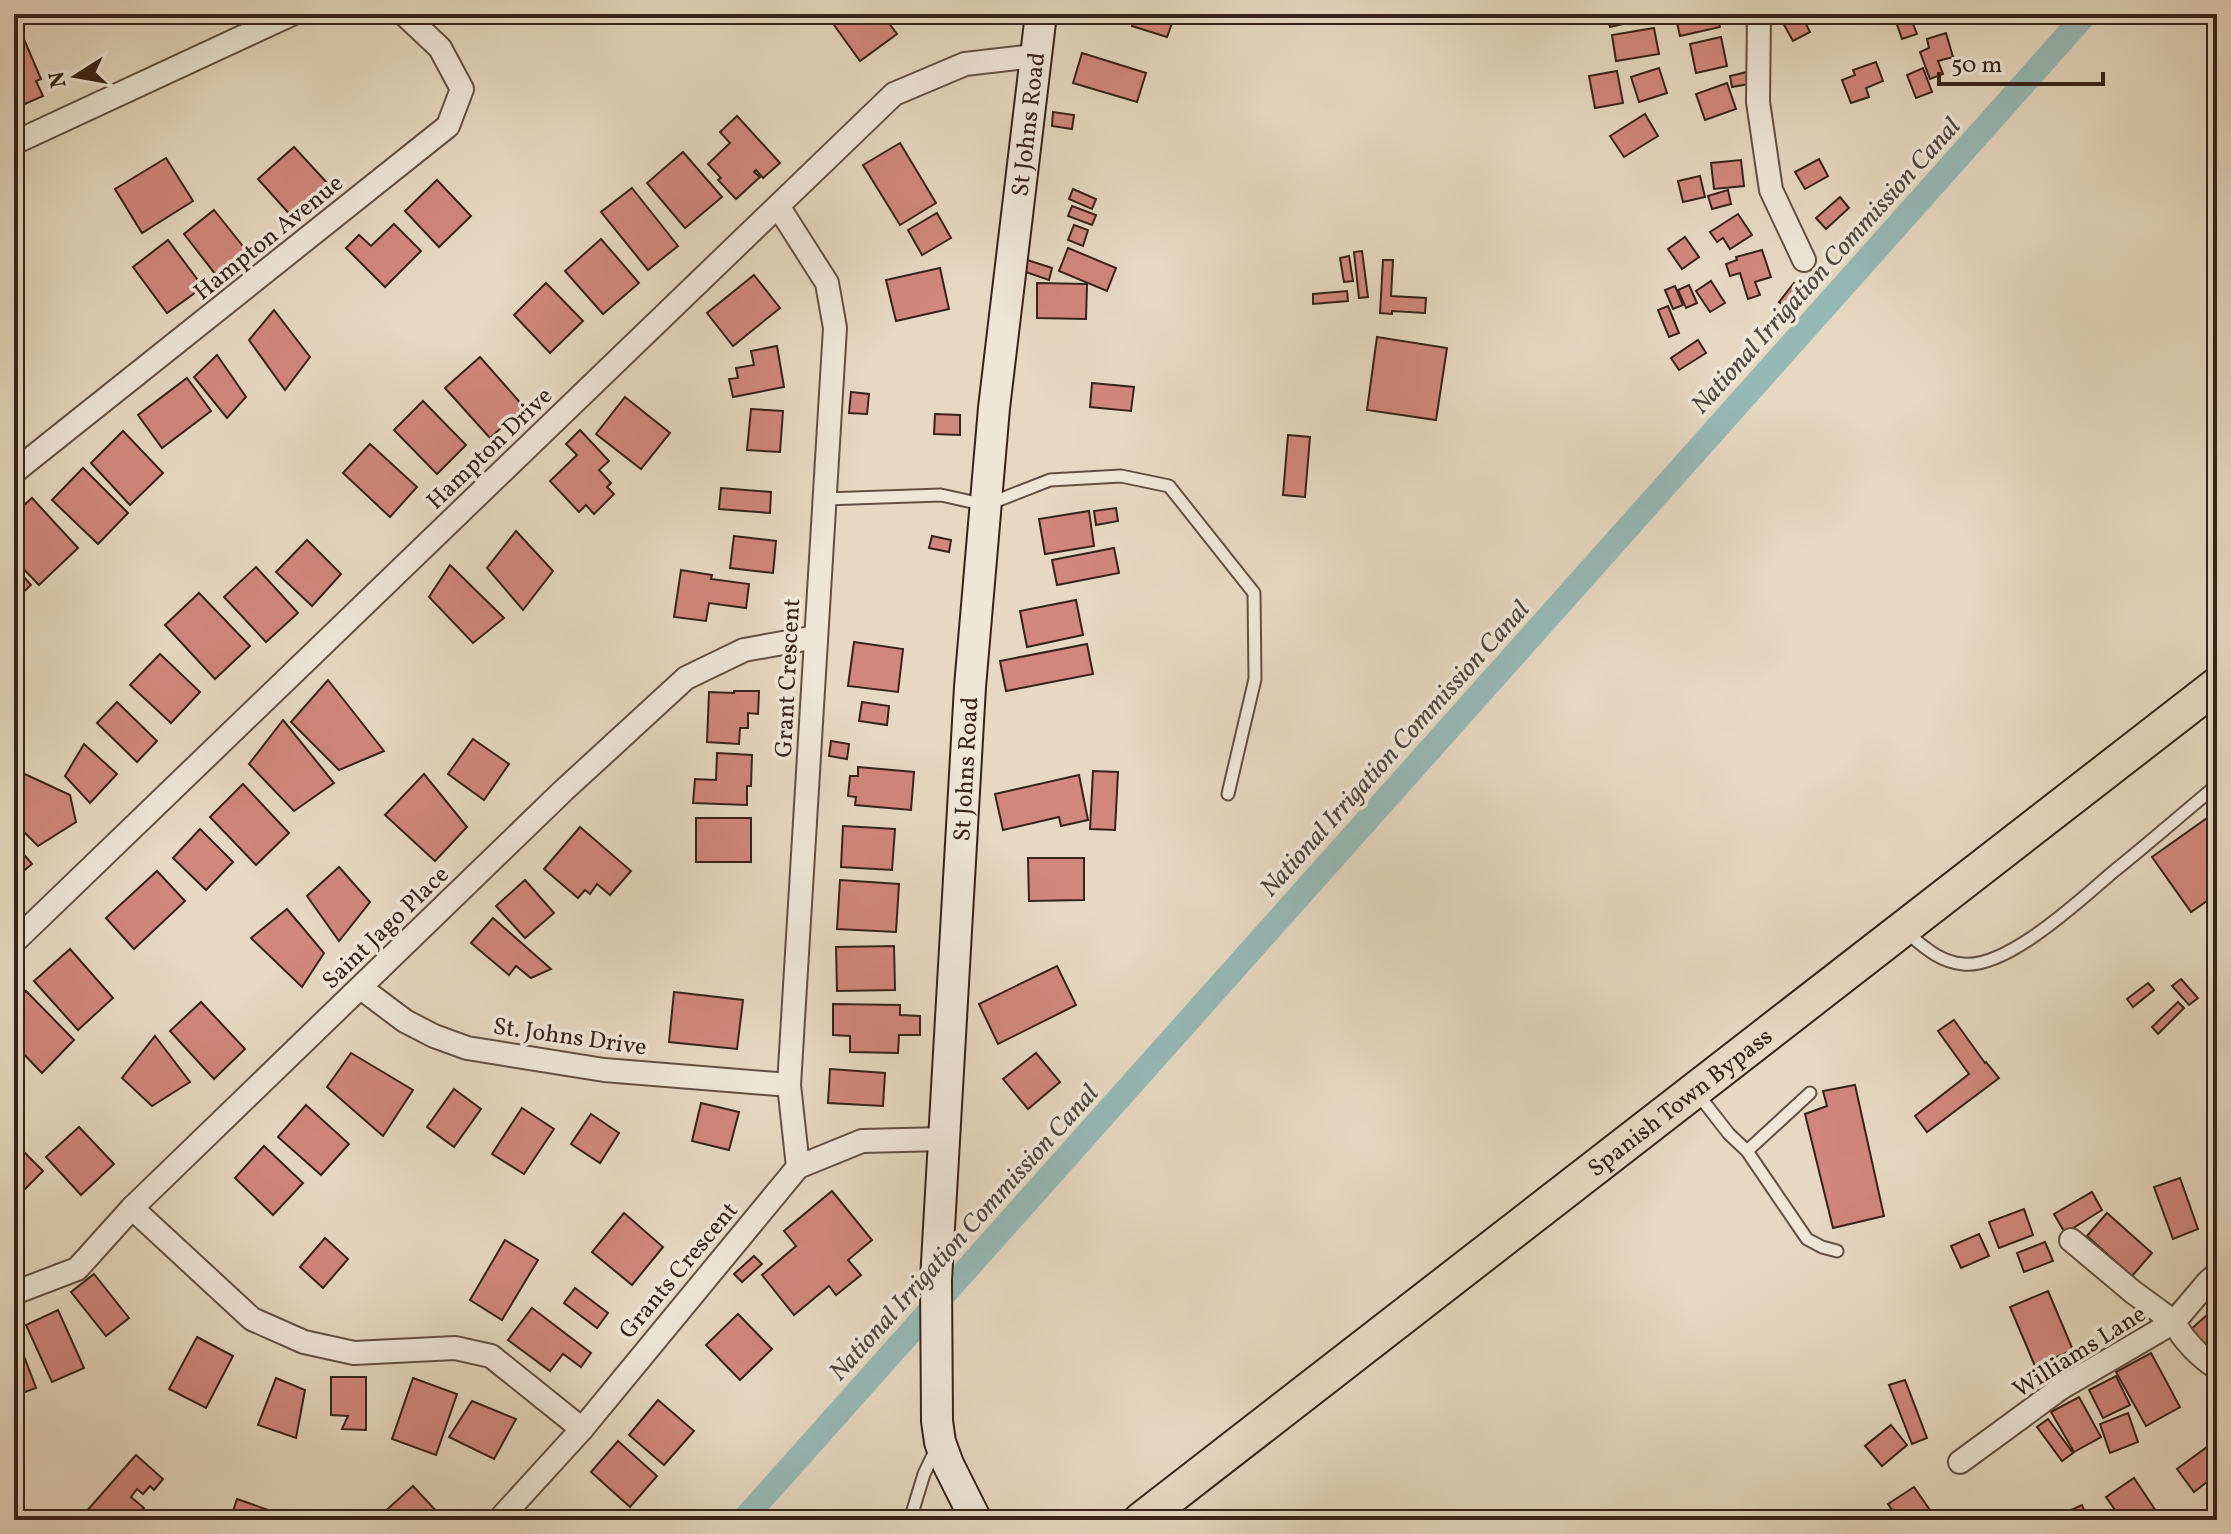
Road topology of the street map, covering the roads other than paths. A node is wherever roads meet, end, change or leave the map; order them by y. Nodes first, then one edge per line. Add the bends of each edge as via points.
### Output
1 (292, 14) edge
2 (404, 14) edge
3 (1041, 14) edge
4 (1759, 14) edge
5 (1035, 56) junction
6 (14, 143) edge
7 (778, 206) junction
8 (1804, 260) dead end
9 (14, 472) edge
10 (824, 499) junction
11 (986, 505) junction
12 (816, 637) junction
13 (2217, 685) edge
14 (2217, 785) edge
15 (1228, 794) dead end
16 (1902, 929) junction
17 (14, 942) edge
18 (361, 988) junction
19 (789, 1085) junction
20 (1695, 1090) junction
21 (1810, 1093) dead end
22 (944, 1139) junction
23 (1747, 1151) junction
24 (798, 1167) junction
25 (132, 1208) junction
26 (2071, 1240) dead end
27 (1837, 1251) dead end
28 (2217, 1274) edge
29 (14, 1293) edge
30 (2174, 1322) junction
31 (2217, 1368) edge
32 (582, 1429) junction
33 (940, 1442) junction
34 (1960, 1462) dead end
35 (910, 1518) edge
36 (499, 1520) edge
37 (869, 1520) edge
38 (976, 1520) edge
39 (1141, 1520) edge

1 - 6 street
2 - 9 street, Hampton Avenue via 440,48 462,89 448,126
3 - 5 street, St Johns Road
4 - 8 street via 1758,102 1771,190
5 - 7 street, Hampton Drive via 965,64 894,94
5 - 11 street, St Johns Road
7 - 10 street, Grant Crescent via 827,283 835,328
7 - 17 street, Hampton Drive
10 - 11 lane via 941,495
10 - 12 street, Grant Crescent
11 - 15 lane via 1050,480 1121,476 1169,486 1254,593 1255,679
11 - 22 street, St Johns Road
12 - 18 street, Saint Jago Place via 744,650 686,678
12 - 19 street, Grant Crescent
13 - 16 main road, Spanish Town Bypass
14 - 16 lane via 2039,933 2003,955 1965,965 1947,961
16 - 20 main road, Spanish Town Bypass
18 - 19 street, St. Johns Drive via 405,1021 467,1048 604,1070
18 - 25 street, Saint Jago Place
19 - 24 street, Grant Crescent
20 - 23 lane
20 - 39 main road, Spanish Town Bypass
21 - 23 lane
22 - 24 street, Grants Crescent via 862,1141
22 - 33 street, St Johns Road via 936,1280
23 - 27 lane via 1807,1239
24 - 32 street, Grants Crescent
25 - 29 street, Saint Jago Place via 77,1269
25 - 32 street via 252,1319 304,1342 354,1353 455,1348 491,1356
26 - 30 street
28 - 30 street
30 - 31 street, Williams Lane
30 - 34 street, Williams Lane via 2061,1388
32 - 36 street, Grants Crescent
33 - 35 lane
33 - 38 street, St Johns Road
35 - 37 lane

